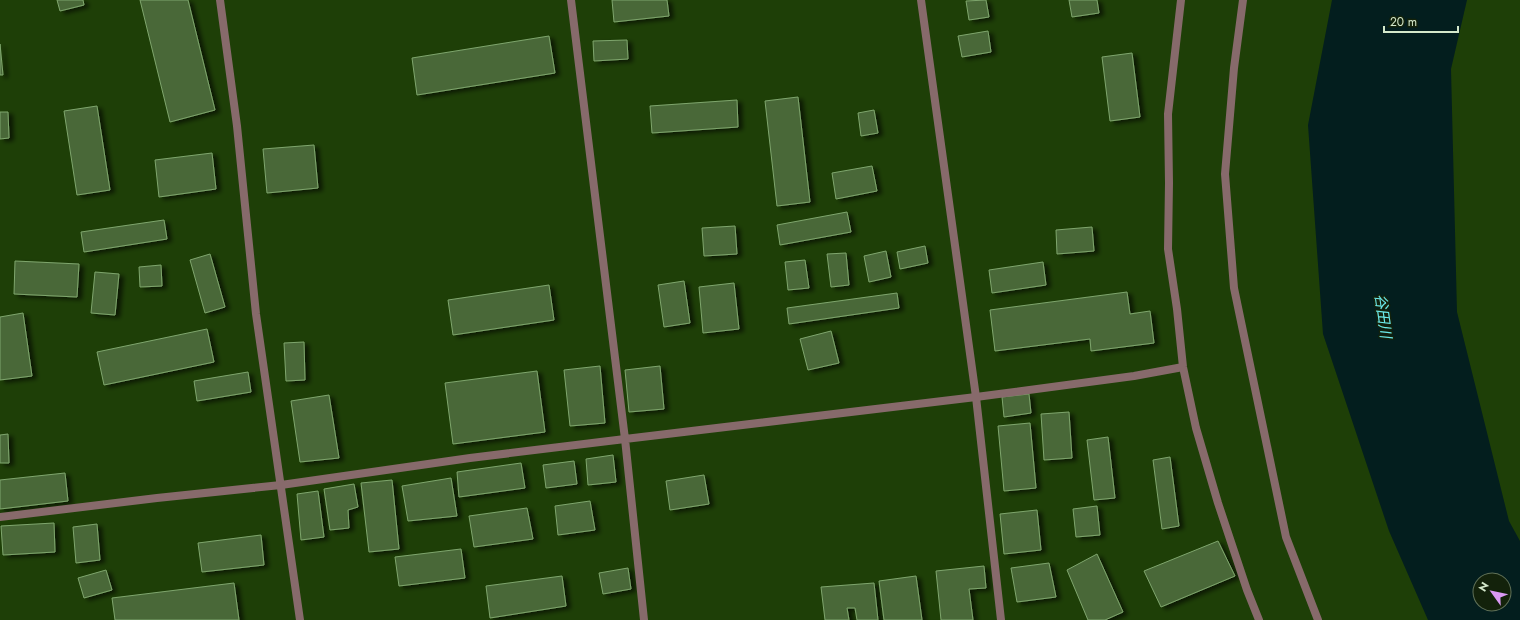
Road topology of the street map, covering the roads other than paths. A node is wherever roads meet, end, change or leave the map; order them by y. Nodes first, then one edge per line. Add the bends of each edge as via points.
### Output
1 (220, 0) edge
2 (571, 0) edge
3 (921, 0) edge
4 (1181, 0) edge
5 (1243, 0) edge
6 (1183, 367) junction
7 (976, 398) junction
8 (625, 438) junction
9 (281, 485) junction
10 (0, 517) edge
11 (300, 620) edge
12 (644, 620) edge
13 (1001, 620) edge
14 (1259, 620) edge
15 (1318, 620) edge

1 - 9 street via 237,126 256,314
2 - 8 street
3 - 7 street
4 - 6 street via 1168,114 1168,249
5 - 15 street via 1225,174 1234,288 1286,537
6 - 7 street
6 - 14 street via 1196,428 1218,503
7 - 8 street
7 - 13 street
8 - 9 street
8 - 12 street
9 - 10 street
9 - 11 street

